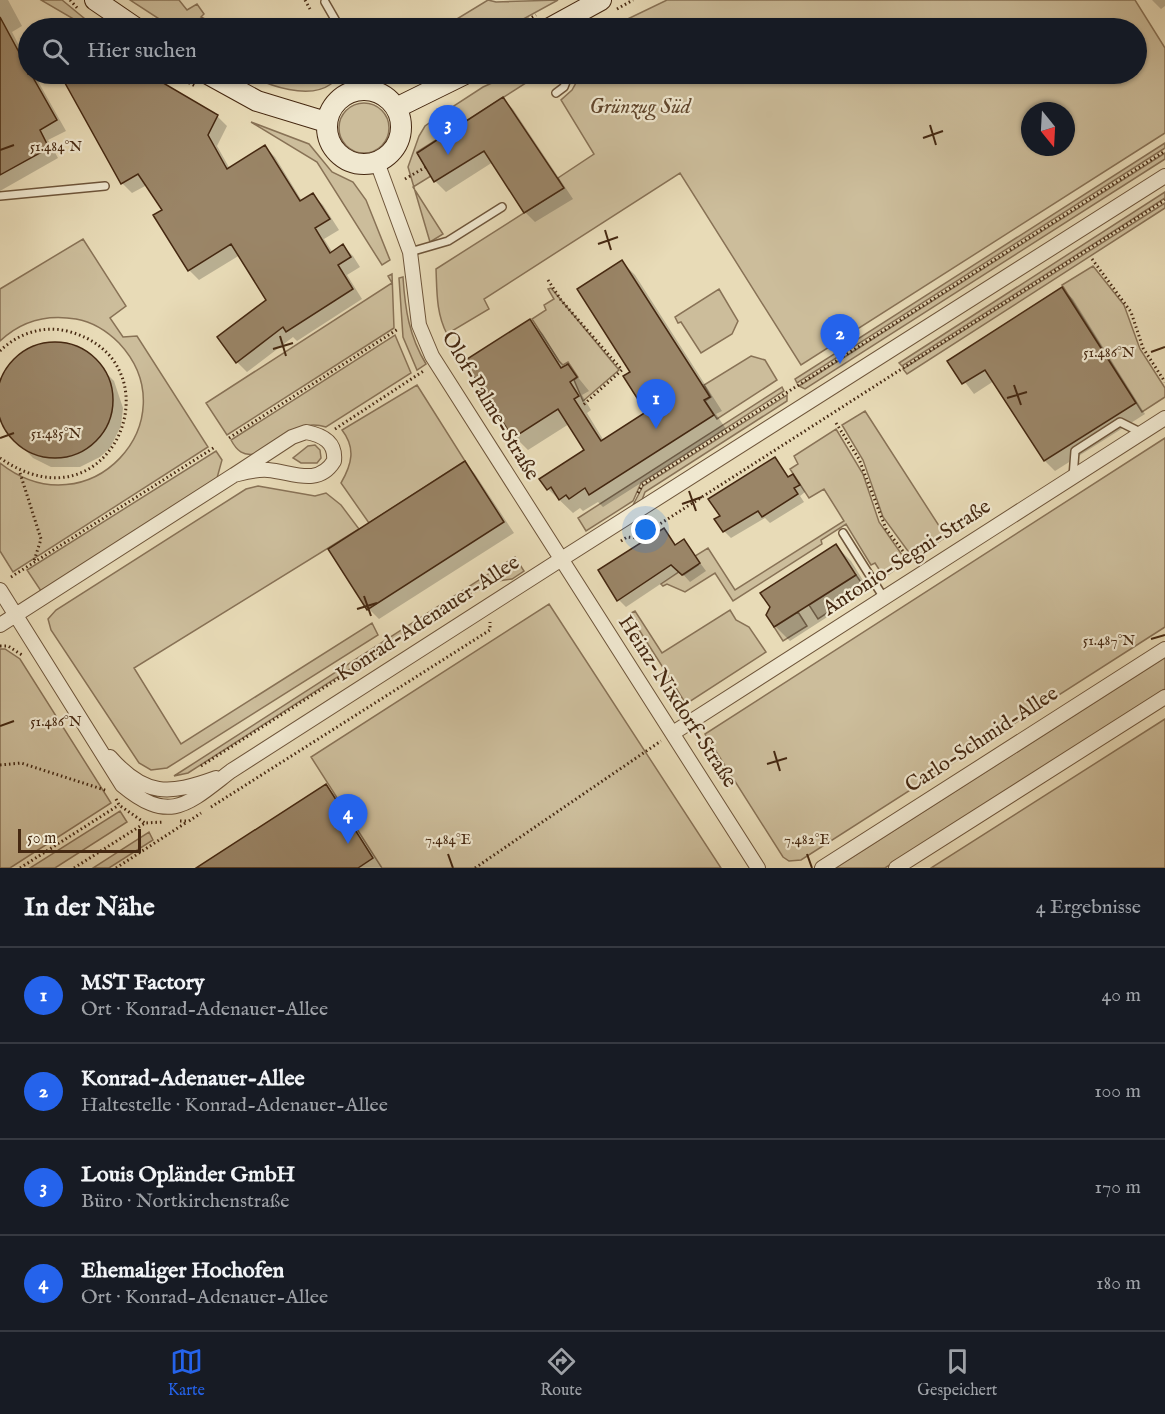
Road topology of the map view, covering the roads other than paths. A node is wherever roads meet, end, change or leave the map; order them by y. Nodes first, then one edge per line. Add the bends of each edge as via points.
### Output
1 (95, 0) edge
2 (601, 0) edge
3 (325, 2) dead end
4 (121, 18) edge
5 (334, 18) edge
6 (568, 18) edge
7 (226, 84) edge
8 (353, 84) edge
9 (359, 84) edge
10 (457, 84) edge
11 (565, 84) edge
12 (556, 93) dead end
13 (396, 108) junction
14 (326, 122) junction
15 (377, 162) junction
16 (1165, 176) edge
17 (105, 186) dead end
18 (0, 196) edge
19 (502, 207) dead end
20 (410, 252) junction
21 (1165, 418) edge
22 (1142, 433) junction
23 (234, 475) junction
24 (1073, 477) junction
25 (843, 533) dead end
26 (560, 560) junction
27 (0, 590) edge
28 (884, 598) junction
29 (16, 615) junction
30 (0, 625) edge
31 (1165, 649) edge
32 (1165, 697) edge
33 (672, 734) junction
34 (98, 743) junction
35 (231, 771) junction
36 (758, 868) edge
37 (822, 868) edge
38 (896, 868) edge

1 - 4 main road
2 - 6 main road
3 - 5 lane
7 - 14 main road via 257,101
8 - 14 main road via 336,102
9 - 13 main road via 379,93
10 - 13 main road
11 - 12 lane
13 - 15 main road via 401,129 399,140
14 - 15 main road via 330,144 345,160 355,164
15 - 20 street, Olof-Palme-Straße
16 - 26 street, Konrad-Adenauer-Allee
17 - 18 lane
19 - 20 lane via 448,242
20 - 26 street, Olof-Palme-Straße via 424,342
21 - 22 street, Antonio-Segni-Straße
22 - 24 street, Antonio-Segni-Straße
22 - 24 lane via 1120,422 1075,451
23 - 23 street via 260,470 316,476 334,461 333,449 324,437 306,432
23 - 29 street
24 - 28 street, Antonio-Segni-Straße
25 - 28 lane
26 - 33 street, Heinz-Nixdorf-Straße
26 - 35 street, Konrad-Adenauer-Allee
27 - 29 street
28 - 33 street, Antonio-Segni-Straße
29 - 30 street
29 - 34 street
31 - 37 street, Carlo-Schmid-Allee
32 - 38 street
33 - 36 street, Heinz-Nixdorf-Straße
34 - 35 street, Konrad-Adenauer-Allee via 115,763 144,785 158,789 182,790
34 - 35 street, Konrad-Adenauer-Allee via 122,785 141,801 157,807 179,807

